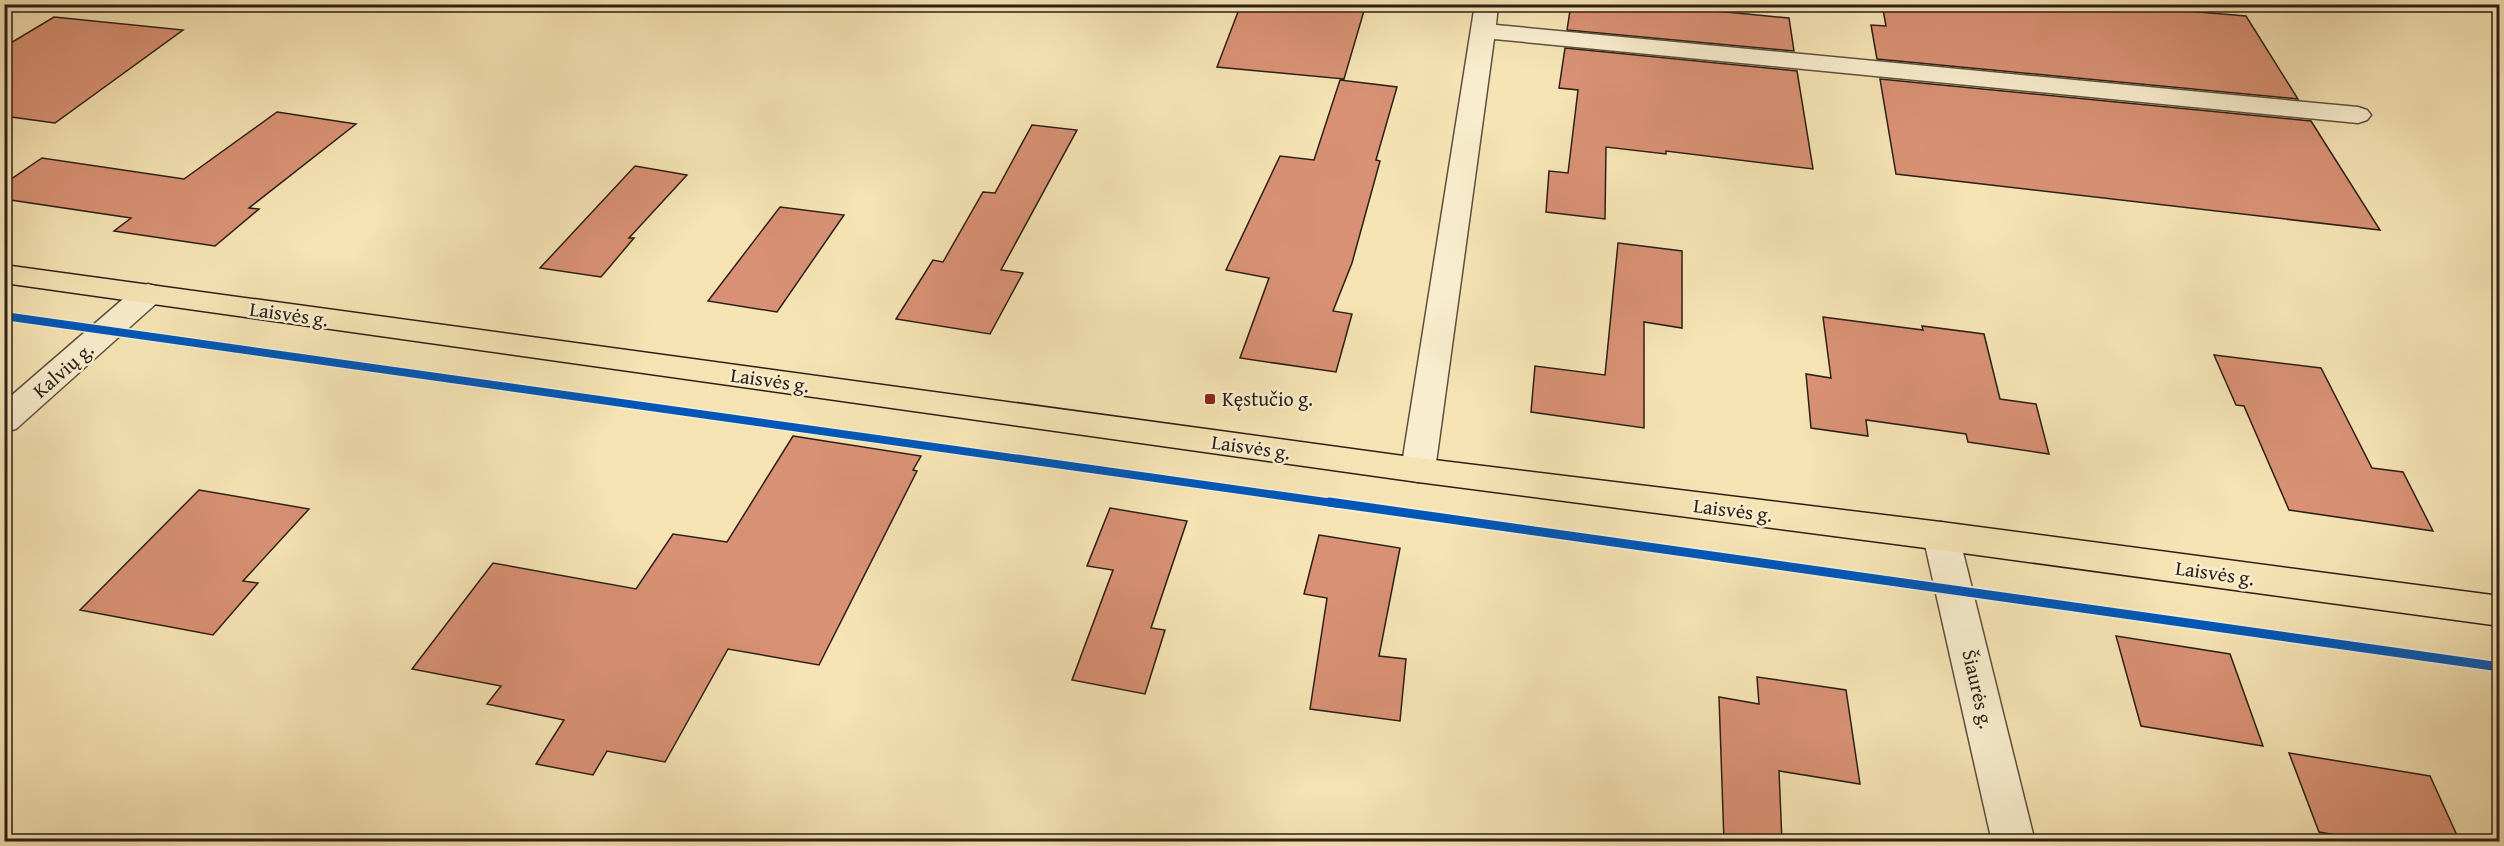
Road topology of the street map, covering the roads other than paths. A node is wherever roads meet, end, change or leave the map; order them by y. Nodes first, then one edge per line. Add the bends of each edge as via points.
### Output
1 (1485, 18) edge
2 (2358, 115) dead end
3 (4, 274) edge
4 (148, 294) junction
5 (4, 421) edge
6 (1418, 470) junction
7 (1941, 536) junction
8 (2499, 610) edge
9 (2014, 842) edge

1 - 2 street
1 - 6 street
3 - 4 main road, Laisvės g.
4 - 5 street, Kalvių g.
4 - 6 main road, Laisvės g.
6 - 7 main road, Laisvės g.
7 - 8 main road, Laisvės g.
7 - 9 street, Šiaurės g.

